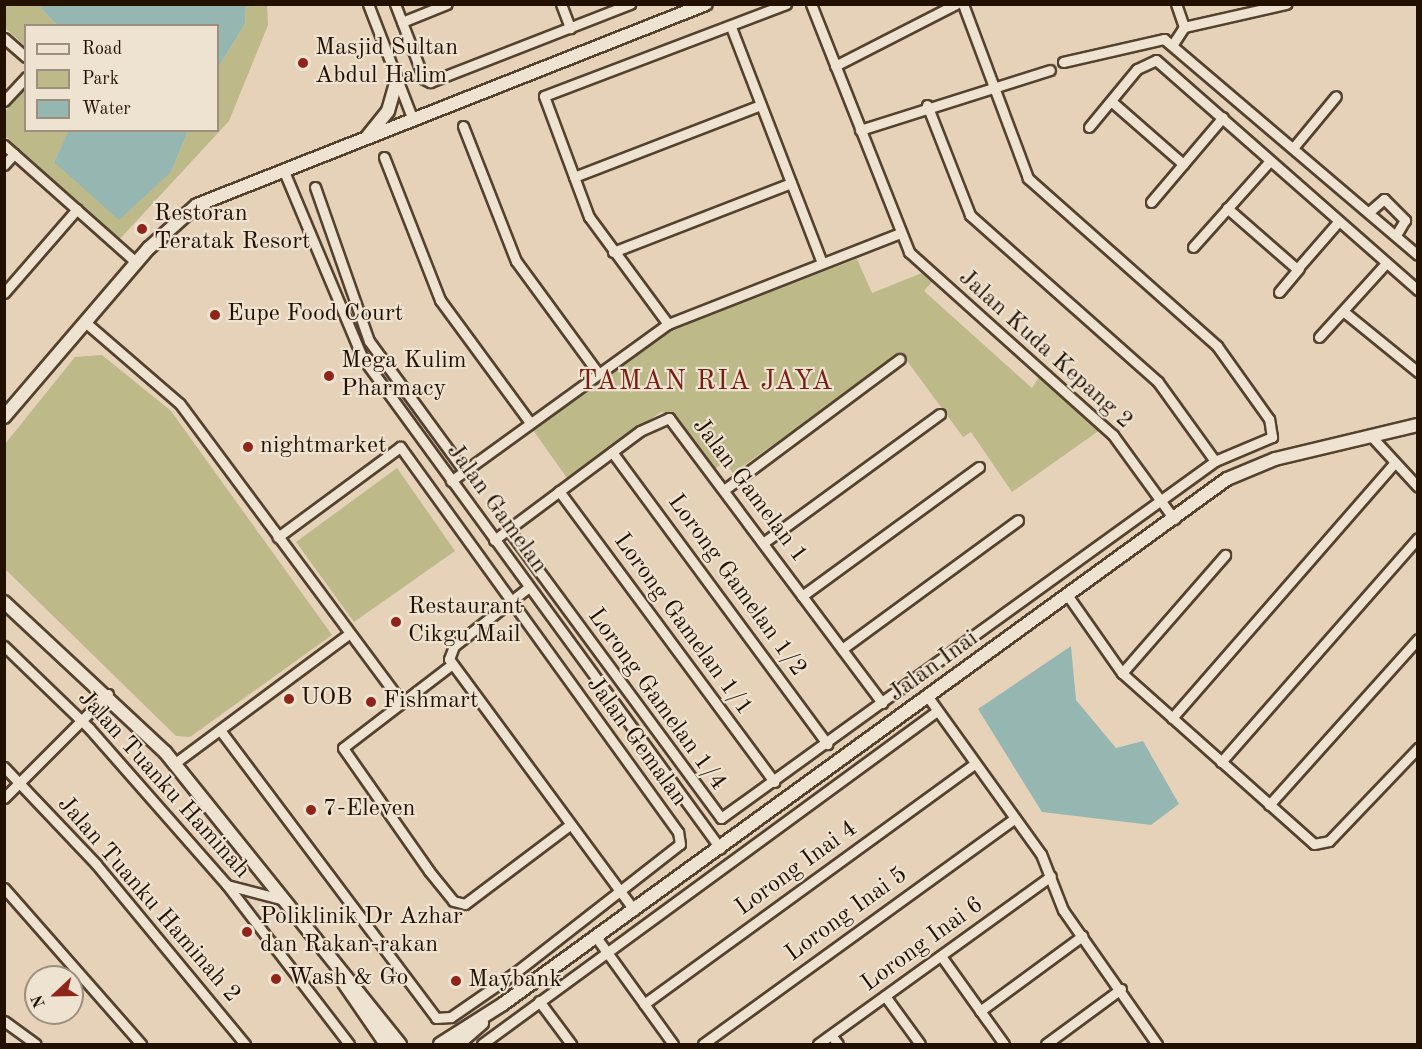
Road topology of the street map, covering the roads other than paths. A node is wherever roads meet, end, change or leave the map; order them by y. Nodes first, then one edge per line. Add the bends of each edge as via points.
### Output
1 (368, 4) edge
2 (395, 4) edge
3 (447, 4) edge
4 (561, 4) edge
5 (630, 4) edge
6 (706, 4) edge
7 (786, 4) edge
8 (811, 4) edge
9 (956, 4) edge
10 (963, 4) edge
11 (1176, 4) edge
12 (1286, 4) edge
13 (402, 22) junction
14 (730, 27) junction
15 (1184, 27) junction
16 (570, 28) junction
17 (4, 38) edge
18 (1173, 44) junction
19 (24, 55) edge
20 (1063, 62) dead end
21 (835, 66) junction
22 (1050, 70) dead end
23 (24, 79) edge
24 (397, 79) junction
25 (992, 87) junction
26 (1336, 96) dead end
27 (4, 101) edge
28 (1111, 101) junction
29 (761, 105) junction
30 (927, 105) junction
31 (1223, 117) junction
32 (413, 120) junction
33 (463, 126) dead end
34 (1089, 127) dead end
35 (860, 130) junction
36 (366, 138) junction
37 (4, 145) edge
38 (1293, 148) junction
39 (14, 154) junction
40 (384, 157) dead end
41 (1270, 160) junction
42 (1183, 164) junction
43 (4, 165) edge
44 (283, 169) junction
45 (574, 177) junction
46 (791, 183) junction
47 (315, 186) dead end
48 (1151, 202) dead end
49 (1227, 208) junction
50 (78, 209) junction
51 (1369, 212) junction
52 (1338, 222) junction
53 (900, 232) junction
54 (1396, 235) junction
55 (1193, 247) dead end
56 (613, 252) junction
57 (1418, 255) edge
58 (135, 262) junction
59 (822, 263) junction
60 (1386, 263) junction
61 (1299, 268) junction
62 (1418, 290) edge
63 (4, 292) edge
64 (1279, 292) dead end
65 (1343, 311) junction
66 (85, 322) junction
67 (668, 324) junction
68 (1319, 337) dead end
69 (900, 359) dead end
70 (1418, 372) edge
71 (598, 373) junction
72 (940, 414) dead end
73 (4, 417) edge
74 (529, 421) junction
75 (1418, 425) edge
76 (1371, 436) junction
77 (612, 452) junction
78 (1215, 461) junction
79 (1393, 465) junction
80 (980, 467) dead end
81 (464, 471) junction
82 (451, 481) junction
83 (1418, 487) edge
84 (724, 490) junction
85 (559, 491) junction
86 (1161, 501) junction
87 (1174, 519) junction
88 (1018, 520) dead end
89 (508, 529) junction
90 (278, 537) junction
91 (1418, 538) edge
92 (494, 540) junction
93 (763, 543) junction
94 (1225, 555) dead end
95 (529, 587) junction
96 (802, 596) junction
97 (1068, 596) junction
98 (4, 602) edge
99 (511, 602) junction
100 (349, 634) junction
101 (1418, 639) edge
102 (4, 646) edge
103 (842, 649) junction
104 (451, 665) junction
105 (1122, 674) junction
106 (108, 694) junction
107 (928, 697) junction
108 (401, 702) junction
109 (882, 703) junction
110 (937, 711) junction
111 (1172, 718) junction
112 (82, 721) junction
113 (220, 730) junction
114 (827, 744) junction
115 (1418, 748) edge
116 (1221, 762) junction
117 (175, 763) junction
118 (974, 764) junction
119 (4, 767) edge
120 (20, 782) junction
121 (774, 782) junction
122 (4, 798) edge
123 (1269, 805) junction
124 (1015, 818) junction
125 (570, 825) junction
126 (720, 848) junction
127 (1051, 876) junction
128 (227, 885) junction
129 (4, 888) edge
130 (620, 892) junction
131 (281, 899) junction
132 (634, 910) junction
133 (1082, 936) junction
134 (596, 937) junction
135 (606, 951) junction
136 (941, 956) junction
137 (1121, 989) junction
138 (885, 996) junction
139 (539, 1001) junction
140 (503, 1004) junction
141 (644, 1004) junction
142 (980, 1011) junction
143 (4, 1021) edge
144 (831, 1035) junction
145 (383, 1038) edge
146 (36, 1044) edge
147 (141, 1044) edge
148 (245, 1044) edge
149 (349, 1044) edge
150 (400, 1044) edge
151 (408, 1044) edge
152 (440, 1044) edge
153 (458, 1044) edge
154 (482, 1044) edge
155 (571, 1044) edge
156 (673, 1044) edge
157 (703, 1044) edge
158 (818, 1044) edge
159 (838, 1044) edge
160 (920, 1044) edge
161 (1004, 1044) edge
162 (1046, 1044) edge
163 (1157, 1044) edge

1 - 24 street
2 - 13 street
3 - 13 street
4 - 16 street
5 - 16 street
6 - 32 main road
7 - 14 street
8 - 21 street, Jalan Kuda Kepang 2
9 - 21 street
10 - 25 street
11 - 15 street
12 - 15 street
13 - 16 street via 424,79 430,82
14 - 29 street
14 - 45 street via 544,96
15 - 18 street
17 - 19 street
18 - 20 street via 1148,40
18 - 38 street
21 - 35 street, Jalan Kuda Kepang 2
22 - 25 street
23 - 27 street
24 - 32 street
24 - 36 main road via 388,111
25 - 30 street
25 - 78 street, Lorong Gamelan 1/4 via 1028,178 1217,346 1272,425 1272,437
26 - 38 street
28 - 31 street via 1137,69 1156,60
28 - 34 street
28 - 42 street
29 - 45 street
29 - 46 street
30 - 35 street
30 - 78 street via 970,215 1158,382
31 - 41 street
31 - 42 street
32 - 36 main road
33 - 71 street via 516,261
35 - 53 street, Jalan Kuda Kepang 2
36 - 44 main road
37 - 39 street
38 - 51 street
39 - 43 street
39 - 50 street
40 - 74 street via 440,300
41 - 49 street
41 - 52 street
42 - 48 street
44 - 58 main road via 197,205
44 - 82 street, Jalan Gamelan via 353,343
45 - 56 street via 589,217
46 - 56 street
46 - 59 street
47 - 81 street via 369,341
49 - 55 street
49 - 61 street
50 - 58 street
50 - 63 street
51 - 54 street
51 - 54 street via 1384,199 1405,220
52 - 60 street
52 - 61 street
53 - 59 street
53 - 86 street, Jalan Kuda Kepang 2 via 913,256 1113,435
54 - 57 street
56 - 67 street
58 - 66 main road
59 - 67 street
60 - 62 street
60 - 65 street
61 - 64 street
65 - 68 street
65 - 70 street
66 - 73 main road
66 - 90 street via 174,397
67 - 71 street
69 - 84 street
71 - 74 street
72 - 93 street
74 - 81 street
75 - 76 main road, Jalan Inai
76 - 79 street
76 - 87 main road, Jalan Inai via 1248,468
77 - 84 street, Jalan Gamelan 1 via 654,421 669,418
77 - 85 street, Jalan Gamelan 1
77 - 114 street, Lorong Gamelan 1/2
78 - 86 street, Lorong Gamelan 1/4
79 - 83 street
79 - 111 street
80 - 96 street
81 - 82 street
82 - 92 street, Jalan Gamelan
84 - 93 street, Jalan Gamelan 1
85 - 89 street, Jalan Gamelan 1
85 - 121 street, Lorong Gamelan 1/1
86 - 87 street, Jalan Kuda Kepang 2
86 - 109 street, Lorong Gamelan 1/4
87 - 97 main road, Jalan Inai
88 - 103 street
89 - 92 street, Jalan Gamelan 1
89 - 121 street, Lorong Gamelan 1/4 via 713,813 725,817
90 - 99 street, Jalan Gemalan via 400,447
90 - 100 street
91 - 116 street
92 - 95 street, Jalan Gamelan
93 - 96 street, Jalan Gamelan 1
94 - 105 street
95 - 99 street
95 - 126 street, Jalan Gamelan
96 - 103 street, Jalan Gamelan 1
97 - 105 street
97 - 107 main road, Jalan Inai
98 - 106 main road
99 - 104 street via 454,646
99 - 130 street, Jalan Gemalan via 680,837 678,847
100 - 108 street
100 - 113 street
101 - 123 street
102 - 112 street, Jalan Tuanku Haminah
103 - 109 street, Jalan Gamelan 1
104 - 108 street
104 - 125 street
105 - 111 street
106 - 112 street
106 - 117 main road
107 - 110 street
107 - 126 main road, Jalan Inai
108 - 125 street via 345,744 344,752 453,901 469,901
109 - 114 street, Lorong Gamelan 1/4
110 - 118 street
110 - 135 street
111 - 116 street
112 - 120 street
112 - 128 street, Jalan Tuanku Haminah
113 - 117 street
113 - 130 street, Jalan Gemalan via 432,1017 451,1017
114 - 121 street, Lorong Gamelan 1/4
115 - 123 street via 1321,845
116 - 123 street
117 - 131 main road
118 - 124 street
118 - 141 street, Lorong Inai 4
119 - 120 street, Jalan Tuanku Haminah 2
120 - 122 street
120 - 148 street, Jalan Tuanku Haminah 2 via 174,955
124 - 127 street
124 - 157 street, Lorong Inai 5
125 - 130 street
126 - 132 main road, Jalan Inai
127 - 133 street via 1063,910
127 - 136 street, Lorong Inai 6
128 - 131 street
128 - 149 street, Jalan Tuanku Haminah
129 - 147 street
130 - 132 street
131 - 145 main road via 338,971
132 - 134 main road, Jalan Inai
133 - 137 street
133 - 142 street
134 - 135 street
134 - 140 main road, Jalan Inai
135 - 139 street
135 - 141 street
136 - 138 street, Lorong Inai 6
136 - 142 street
137 - 162 street
137 - 163 street
138 - 144 street, Lorong Inai 6
138 - 160 street
139 - 154 street
139 - 155 street
140 - 152 main road, Jalan Inai
140 - 153 main road, Jalan Inai
141 - 156 street
142 - 161 street
143 - 146 street
144 - 158 street, Lorong Inai 6
144 - 159 street
145 - 150 main road
145 - 151 main road

